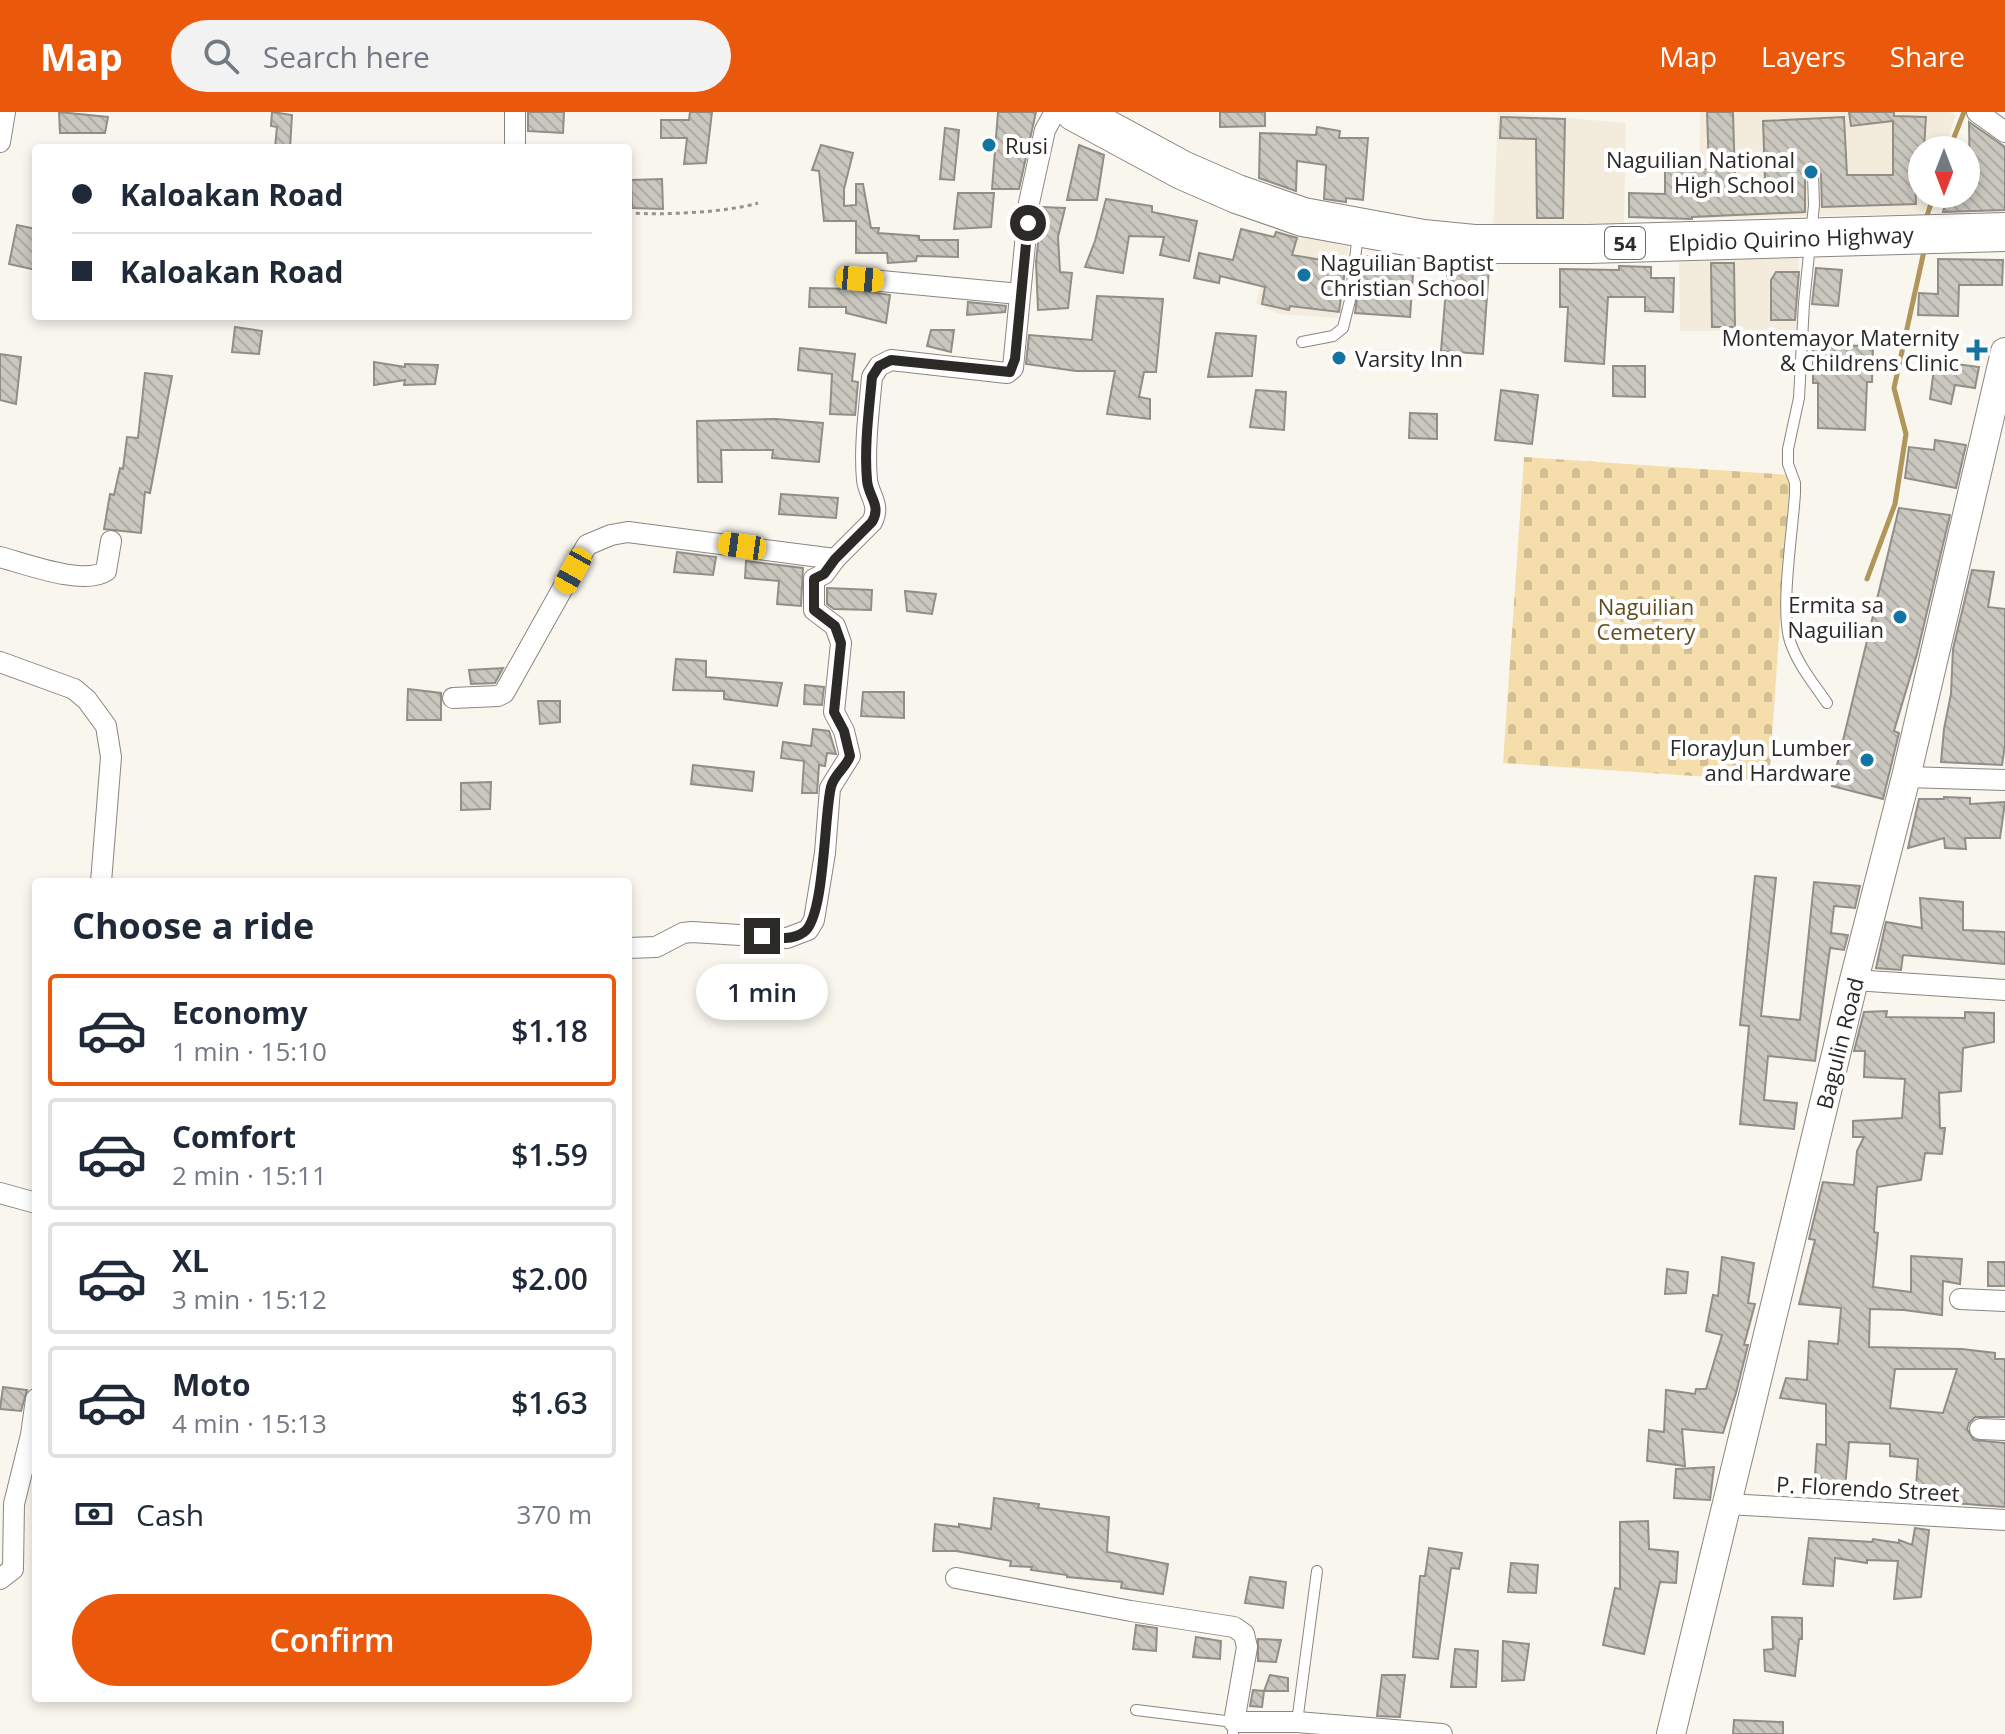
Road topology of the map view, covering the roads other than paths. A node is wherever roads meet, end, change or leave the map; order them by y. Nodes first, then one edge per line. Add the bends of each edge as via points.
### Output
1 (5, 112) edge
2 (515, 112) edge
3 (1055, 112) edge
4 (1075, 112) edge
5 (1977, 112) edge
6 (2005, 132) edge
7 (0, 142) edge
8 (515, 144) edge
9 (1813, 175) dead end
10 (1359, 228) junction
11 (2005, 232) edge
12 (1810, 237) junction
13 (860, 279) dead end
14 (1019, 294) junction
15 (1302, 342) dead end
16 (2005, 352) edge
17 (1999, 400) edge
18 (111, 541) dead end
19 (0, 557) edge
20 (835, 559) junction
21 (0, 662) edge
22 (453, 698) dead end
23 (1827, 703) dead end
24 (1906, 777) junction
25 (2005, 780) edge
26 (101, 878) edge
27 (632, 948) edge
28 (1854, 980) junction
29 (2005, 990) edge
30 (0, 1193) edge
31 (32, 1202) edge
32 (1960, 1299) dead end
33 (2005, 1301) edge
34 (32, 1427) edge
35 (1980, 1429) dead end
36 (2005, 1430) edge
37 (1728, 1504) junction
38 (2005, 1520) edge
39 (1317, 1571) dead end
40 (956, 1578) dead end
41 (0, 1579) edge
42 (1136, 1710) dead end
43 (1297, 1722) junction
44 (1234, 1728) edge
45 (1442, 1734) edge
46 (1671, 1734) edge

1 - 7 street
2 - 8 street
3 - 14 street via 1045,130 1029,203
4 - 10 highway, Elpidio Quirino Highway / 54 via 1237,194 1303,217
5 - 6 street
9 - 12 lane
10 - 12 highway, Elpidio Quirino Highway / 54 via 1474,244
10 - 15 lane via 1343,328 1333,336
11 - 12 highway, Elpidio Quirino Highway / 54
12 - 23 lane via 1799,398 1788,449 1795,493 1787,621 1792,647
13 - 14 street
14 - 20 street via 1010,372 903,360 879,366 872,377 867,481 876,514
16 - 17 main road, Bagulin Road
17 - 24 main road, Bagulin Road
18 - 19 street via 106,571 97,577
20 - 22 street via 652,534 611,535 587,545 504,693
20 - 27 street via 814,579 813,600 814,610 839,632 834,712 850,756 830,788 814,920 796,937 692,932 656,947
21 - 26 street via 74,689 106,726 111,757
24 - 25 street
24 - 28 main road, Bagulin Road
28 - 29 street
28 - 37 main road, Bagulin Road
30 - 31 street
32 - 33 street
34 - 41 street via 14,1504 13,1569
35 - 36 street
37 - 38 street, P. Florendo Street
37 - 46 main road, Bagulin Road
39 - 43 lane
40 - 44 street via 1234,1627 1244,1634 1247,1647
42 - 44 lane
43 - 44 street
43 - 45 street

